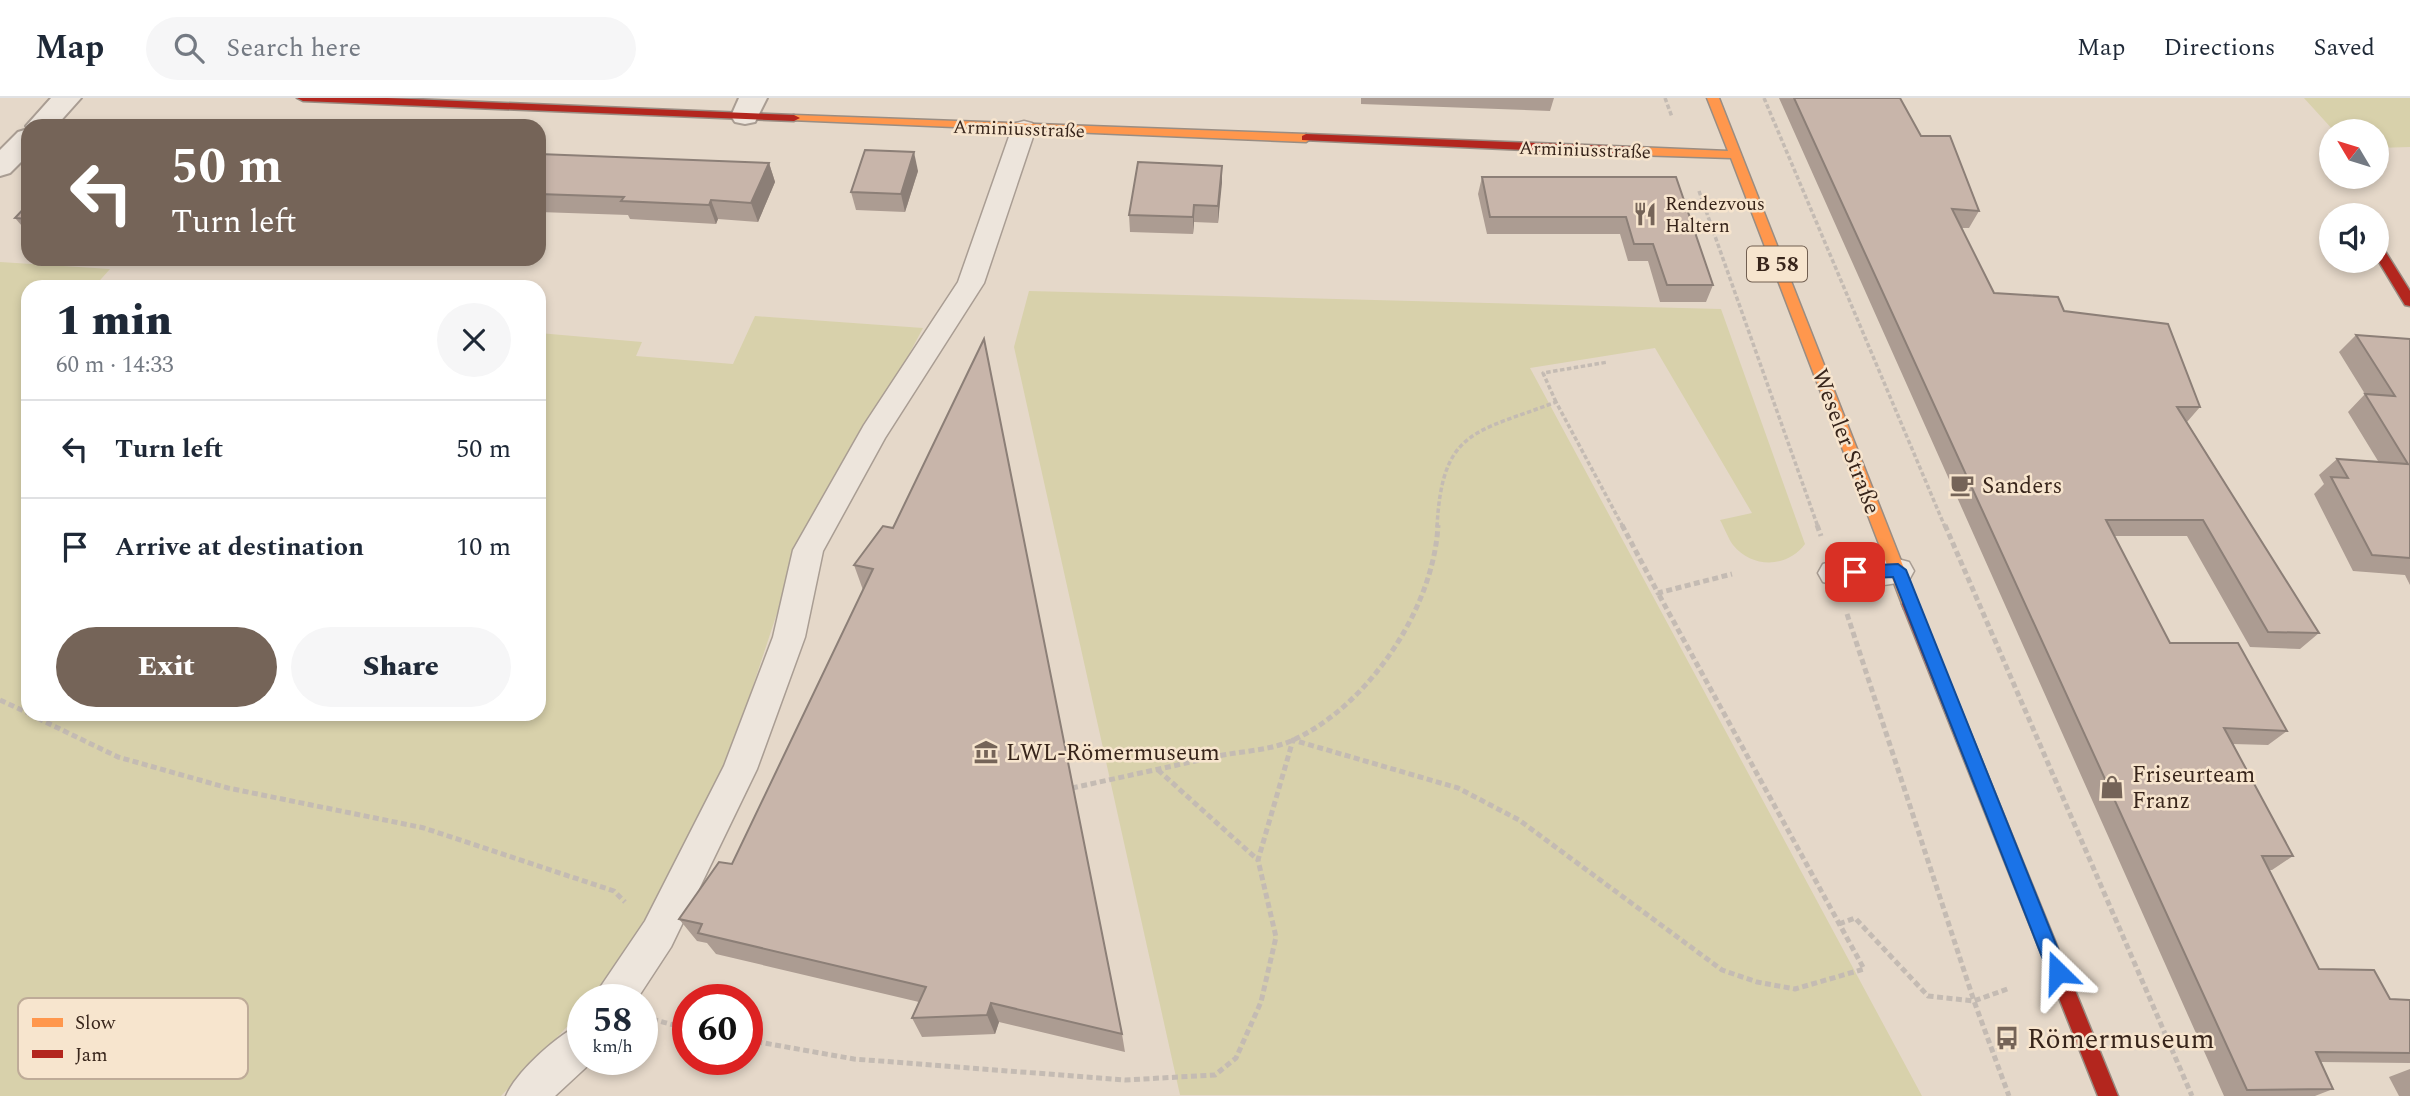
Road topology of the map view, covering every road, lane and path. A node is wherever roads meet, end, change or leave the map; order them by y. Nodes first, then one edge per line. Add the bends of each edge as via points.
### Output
1 (67, 98) edge
2 (303, 98) edge
3 (1713, 98) edge
4 (1764, 98) edge
5 (749, 107) edge
6 (47, 119) edge
7 (1024, 128) junction
8 (21, 145) edge
9 (1734, 155) junction
10 (0, 167) edge
11 (2389, 267) edge
12 (2410, 302) edge
13 (1608, 362) dead end
14 (1556, 402) junction
15 (1898, 570) junction
16 (1834, 573) dead end
17 (1732, 574) dead end
18 (1658, 593) junction
19 (0, 700) edge
20 (21, 710) edge
21 (43, 721) edge
22 (1293, 740) junction
23 (1158, 769) junction
24 (1072, 788) edge
25 (1258, 860) junction
26 (1839, 924) junction
27 (658, 934) junction
28 (2058, 972) junction
29 (625, 984) edge
30 (763, 1043) edge
31 (567, 1058) edge
32 (526, 1096) edge
33 (2108, 1096) edge
34 (2192, 1096) edge

1 - 6 street
2 - 5 street, Arminiusstraße
3 - 9 street, Weseler Straße / B 58
4 - 34 path
5 - 7 street, Arminiusstraße
7 - 9 street, Arminiusstraße
7 - 27 lane via 971,282 874,432 808,550 789,637 740,769
8 - 10 street
9 - 15 street, Weseler Straße / B 58
11 - 12 street
13 - 14 path via 1543,373
14 - 18 path
14 - 22 path via 1474,434 1456,450 1444,468 1427,591 1408,631 1380,667 1337,708
15 - 16 lane
15 - 28 street, Weseler Straße / B 58
17 - 18 path
18 - 26 path
19 - 20 path
21 - 27 path via 118,757 228,788 424,828 614,891
22 - 23 path
22 - 25 path
22 - 26 path via 1458,788 1483,801 1519,820 1722,970 1757,982 1796,989 1864,969
23 - 24 path
23 - 25 path
25 - 30 path via 1276,937 1248,1035 1236,1058 1215,1075 1125,1080 855,1059
26 - 28 path via 1855,918 1928,996 1974,1000
27 - 29 lane
28 - 33 street, Weseler Straße / B 58
31 - 32 lane

